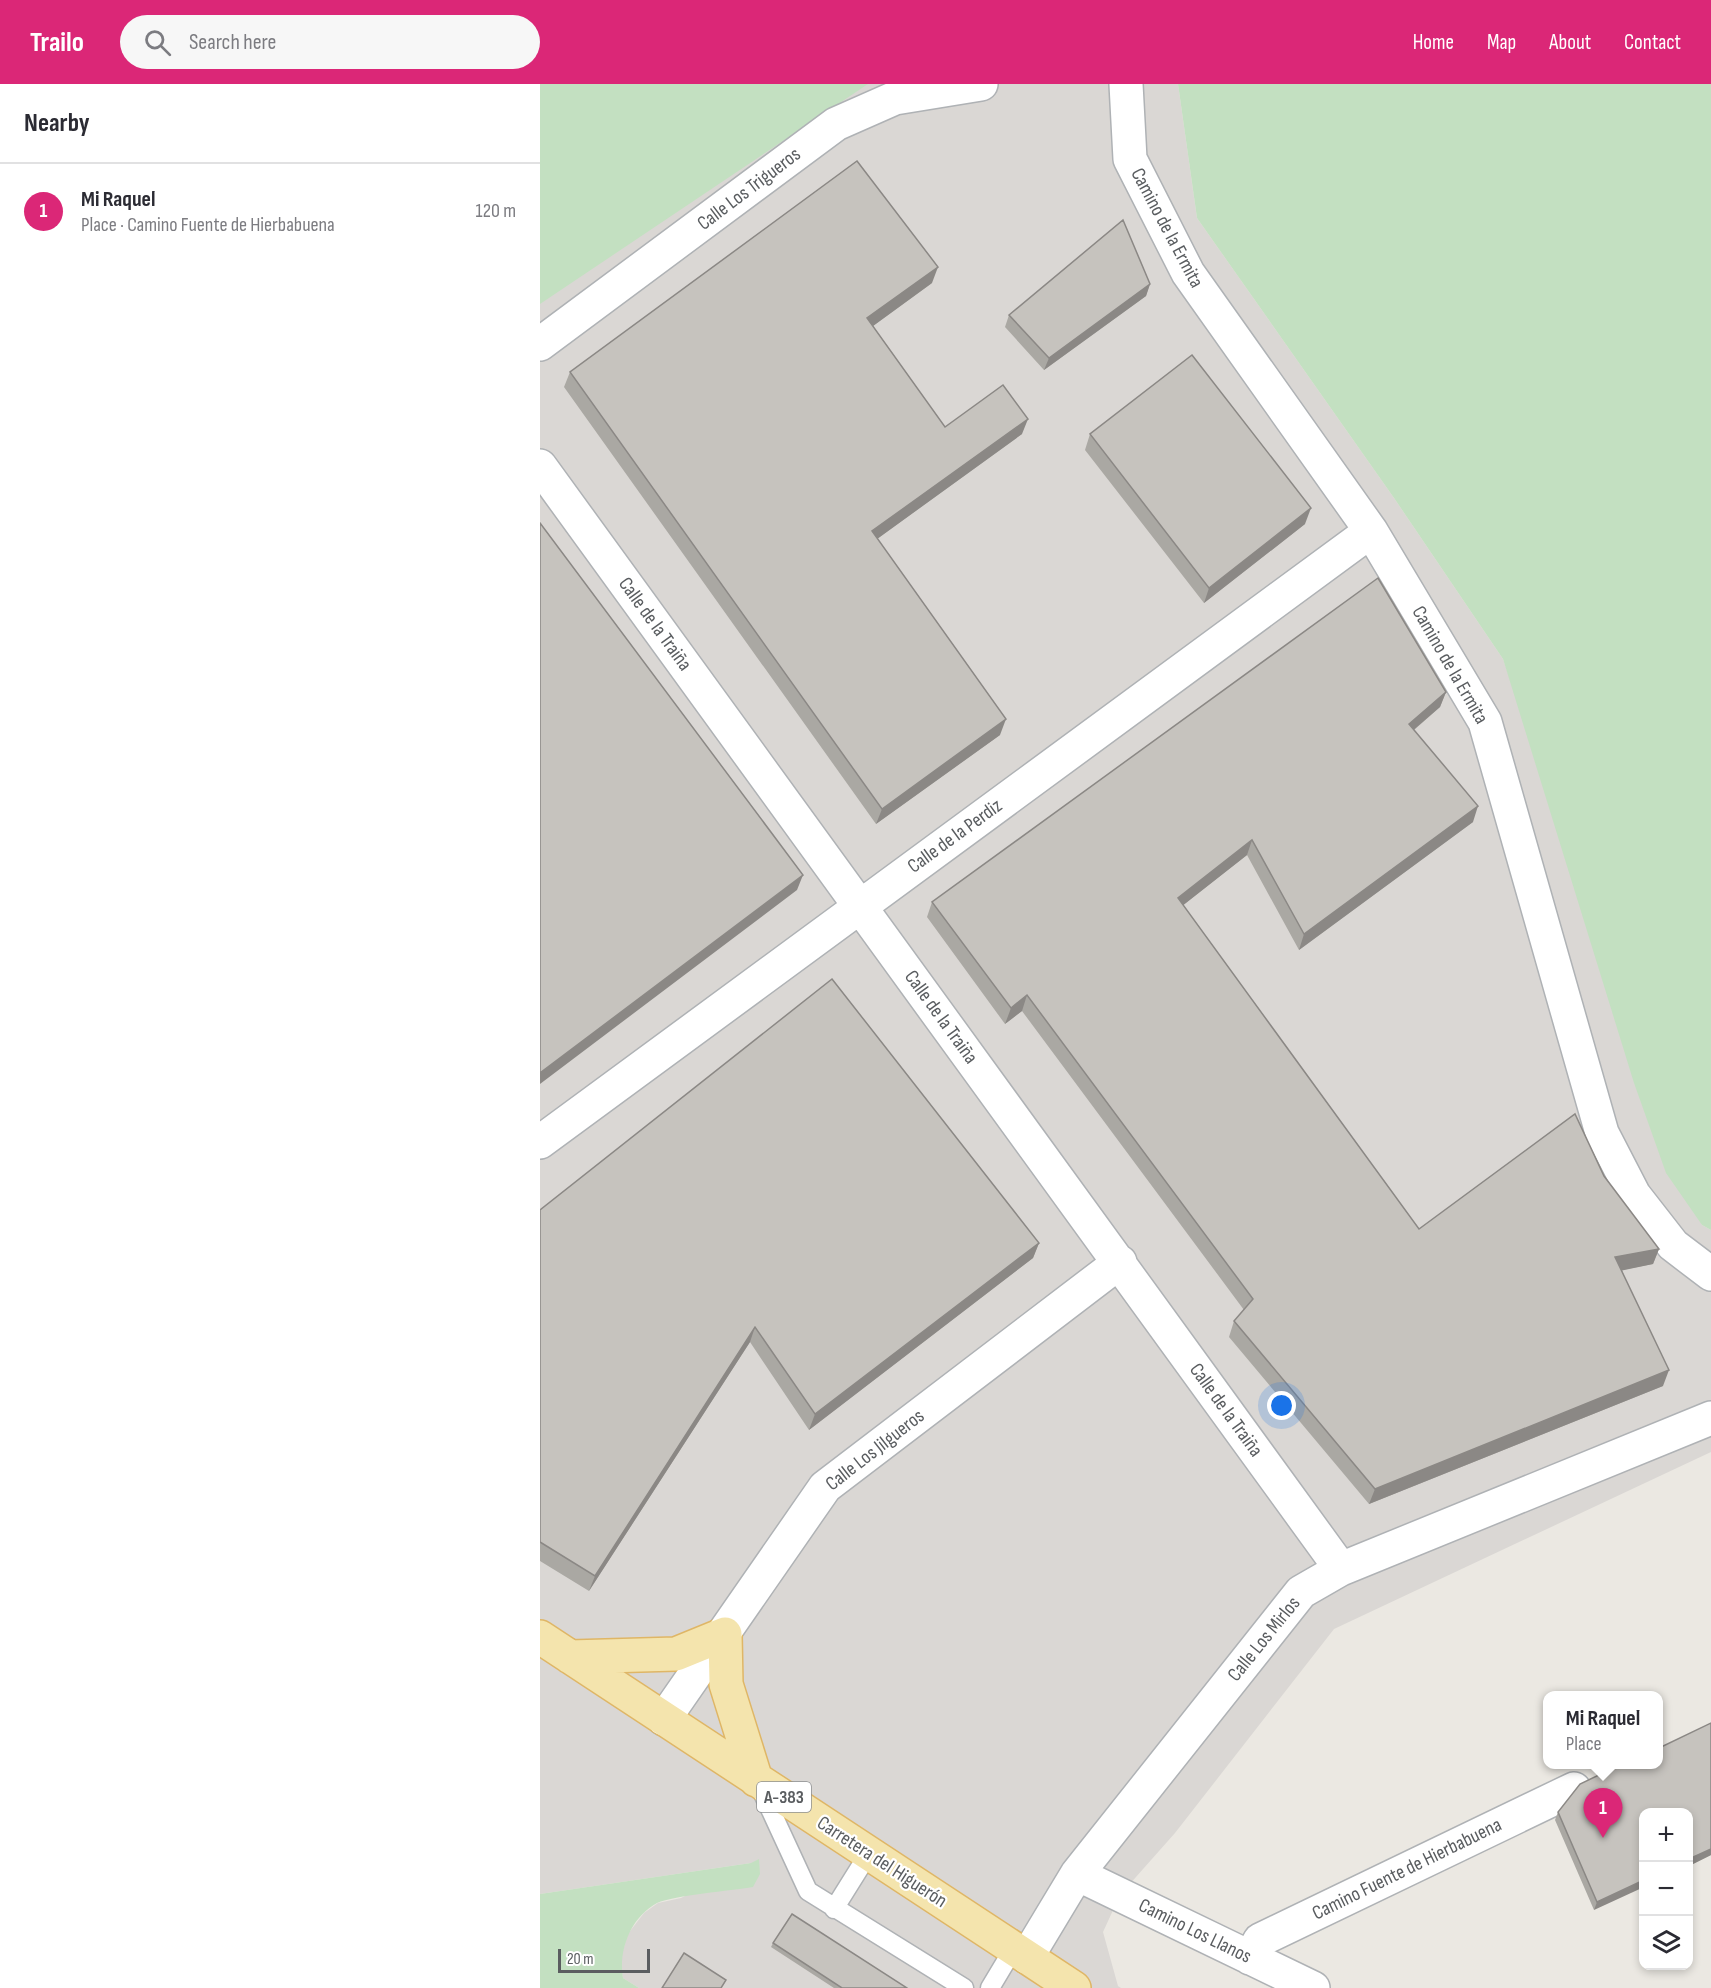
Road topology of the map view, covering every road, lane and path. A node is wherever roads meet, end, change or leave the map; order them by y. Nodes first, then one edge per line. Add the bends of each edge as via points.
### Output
1 (981, 84) edge
2 (1126, 84) edge
3 (540, 344) edge
4 (540, 466) edge
5 (1371, 531) junction
6 (860, 906) junction
7 (540, 1142) edge
8 (1120, 1262) junction
9 (1711, 1274) edge
10 (1711, 1418) edge
11 (1341, 1569) junction
12 (725, 1634) junction
13 (540, 1637) edge
14 (570, 1657) junction
15 (664, 1719) junction
16 (756, 1779) junction
17 (1574, 1790) edge
18 (869, 1853) junction
19 (1077, 1874) junction
20 (834, 1909) junction
21 (1021, 1952) junction
22 (1250, 1958) junction
23 (964, 1988) edge
24 (990, 1988) edge
25 (1074, 1988) edge
26 (1313, 1988) edge

1 - 3 street, Calle Los Trigueros via 895,98 836,124
2 - 5 street, Camino de la Ermita via 1130,159 1188,273
4 - 6 street, Calle de la Traiña
5 - 6 street, Calle de la Perdiz
5 - 9 street, Camino de la Ermita via 1485,722 1602,1133 1641,1203 1673,1245
6 - 7 street, Calle de la Perdiz
6 - 8 street, Calle de la Traiña
8 - 11 street, Calle de la Traiña
8 - 12 street, Calle Los Jilgueros via 825,1487
10 - 11 street, Calle Los Mirlos
11 - 19 street, Calle Los Mirlos via 1301,1592
12 - 14 main road via 676,1654
12 - 15 street, Calle Los Jilgueros
12 - 16 main road via 726,1684
13 - 14 main road, Carretera del Higuerón / A-383
14 - 15 main road, Carretera del Higuerón / A-383
15 - 16 main road, Carretera del Higuerón / A-383
16 - 18 main road, Carretera del Higuerón / A-383
16 - 20 lane via 808,1891
17 - 22 street, Camino Fuente de Hierbabuena via 1260,1940
18 - 20 lane
18 - 21 main road, Carretera del Higuerón / A-383
19 - 21 street, Calle Los Mirlos
19 - 22 street, Camino Los Llanos
20 - 23 lane
21 - 24 lane
21 - 25 main road, Carretera del Higuerón / A-383
22 - 26 street, Camino Los Llanos

